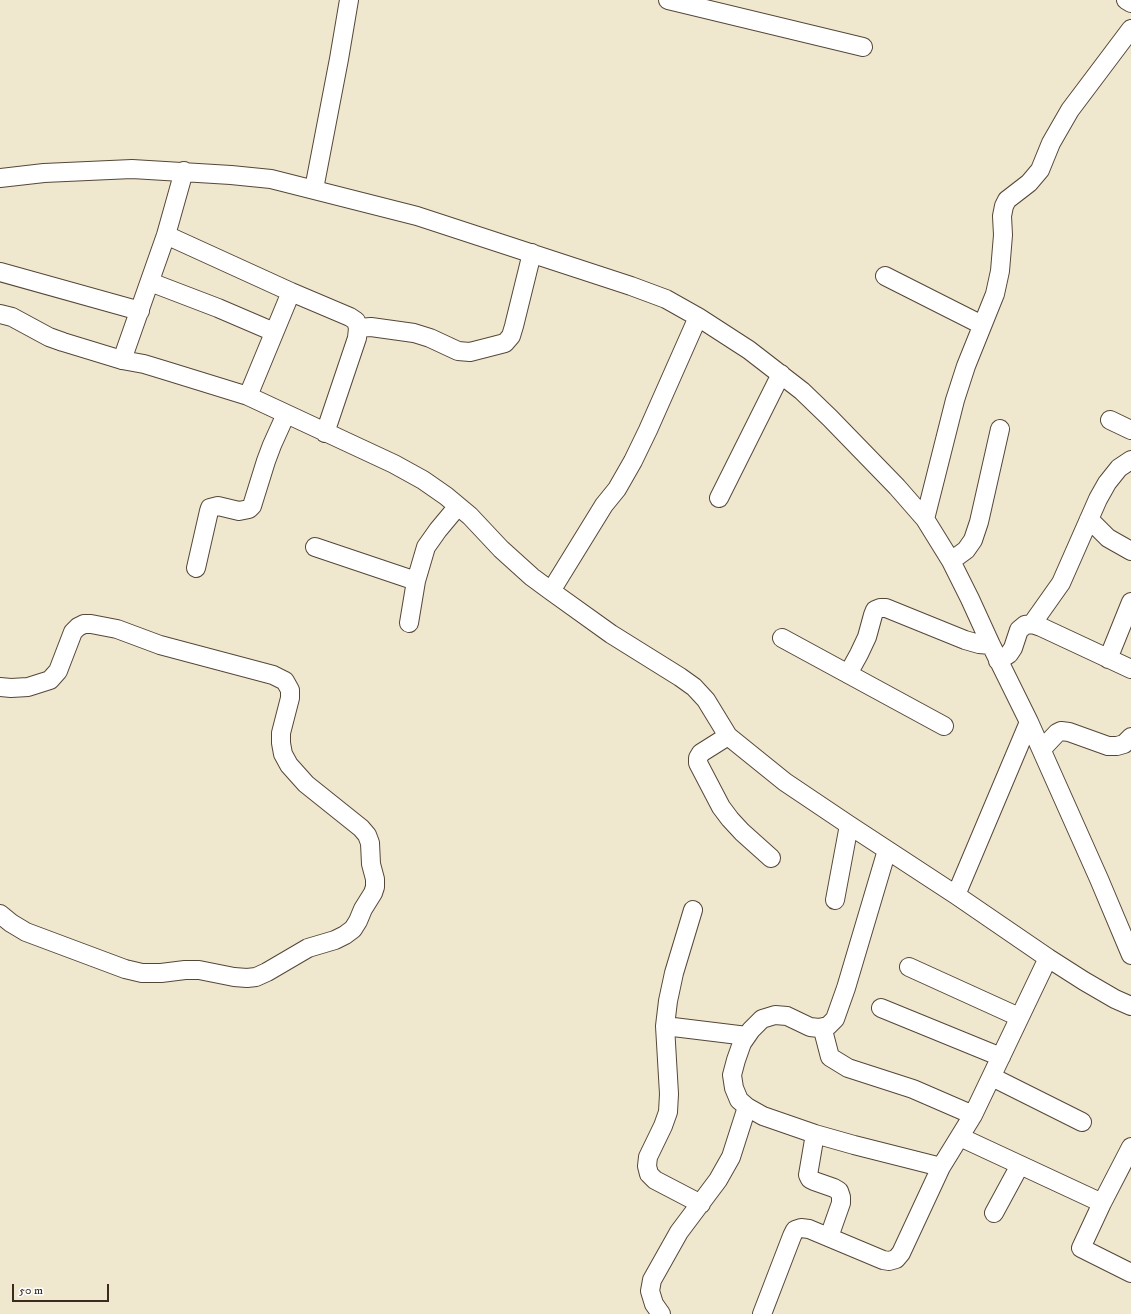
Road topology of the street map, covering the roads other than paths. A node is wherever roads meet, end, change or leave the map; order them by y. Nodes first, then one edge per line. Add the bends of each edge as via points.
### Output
1 (349, 0) edge
2 (668, 0) edge
3 (1126, 0) edge
4 (1131, 3) edge
5 (1131, 29) edge
6 (863, 47) dead end
7 (184, 171) junction
8 (0, 178) edge
9 (314, 189) junction
10 (166, 235) junction
11 (532, 254) junction
12 (0, 272) edge
13 (884, 276) dead end
14 (150, 282) junction
15 (291, 292) junction
16 (140, 311) junction
17 (0, 314) edge
18 (698, 317) junction
19 (982, 325) junction
20 (358, 328) junction
21 (274, 332) junction
22 (122, 360) junction
23 (781, 374) junction
24 (248, 396) junction
25 (286, 414) junction
26 (1110, 420) dead end
27 (1000, 429) dead end
28 (1131, 430) edge
29 (325, 432) junction
30 (1131, 460) edge
31 (719, 498) dead end
32 (458, 506) junction
33 (925, 519) junction
34 (1089, 519) junction
35 (315, 547) dead end
36 (1131, 551) edge
37 (951, 561) junction
38 (196, 568) dead end
39 (416, 581) junction
40 (551, 591) junction
41 (1131, 602) edge
42 (409, 623) dead end
43 (1032, 624) junction
44 (782, 638) dead end
45 (995, 653) junction
46 (1108, 659) junction
47 (1131, 669) edge
48 (848, 674) junction
49 (0, 688) edge
50 (1029, 722) junction
51 (944, 726) dead end
52 (728, 736) junction
53 (1131, 737) edge
54 (1042, 749) junction
55 (849, 825) junction
56 (887, 850) junction
57 (771, 858) dead end
58 (956, 895) junction
59 (835, 900) dead end
60 (693, 910) dead end
61 (0, 914) edge
62 (1131, 955) edge
63 (1048, 958) junction
64 (909, 967) dead end
65 (1131, 1006) edge
66 (881, 1008) dead end
67 (1019, 1017) junction
68 (666, 1026) junction
69 (824, 1034) dead end
70 (747, 1036) junction
71 (1001, 1057) junction
72 (992, 1077) junction
73 (747, 1107) junction
74 (973, 1115) junction
75 (1082, 1122) dead end
76 (815, 1134) junction
77 (960, 1137) junction
78 (1131, 1147) edge
79 (1020, 1165) junction
80 (941, 1167) junction
81 (1102, 1203) junction
82 (701, 1204) junction
83 (994, 1213) dead end
84 (829, 1237) junction
85 (1131, 1273) edge
86 (661, 1314) edge
87 (762, 1314) edge

1 - 9 street
2 - 6 street
3 - 4 street
5 - 19 street via 1070,110 1051,143 1040,170 1030,183 1007,200 1002,216 1000,272 995,294
7 - 8 street via 132,169
7 - 9 street via 270,179
7 - 10 street
9 - 11 street via 417,216
10 - 14 street
10 - 15 street
11 - 18 street via 631,286
11 - 20 street via 511,336 504,343 470,352 458,351 414,333 371,327
12 - 16 street
13 - 19 street
14 - 16 street
14 - 21 street
15 - 20 street via 350,317 356,321
15 - 21 street
16 - 22 street
17 - 22 street via 12,317 49,337
18 - 23 street
18 - 40 street via 633,461
19 - 33 street via 955,400
20 - 29 street via 357,338
21 - 24 street
22 - 24 street via 144,364
23 - 31 street
23 - 33 street via 846,434
24 - 25 street
25 - 29 street
25 - 38 street via 268,455 252,506 239,511 218,506 210,508
26 - 28 street
27 - 37 street via 973,540 966,550
29 - 32 street via 423,480
30 - 34 street via 1119,468 1107,484
32 - 39 street via 426,547
32 - 40 street via 501,549
33 - 37 street
34 - 36 street via 1108,538
34 - 43 street via 1061,583
35 - 39 street
37 - 45 street
39 - 42 street
40 - 52 street via 611,634 694,687 706,700
41 - 46 street
43 - 45 street via 1025,625 1019,630 1009,654
43 - 46 street
44 - 48 street
45 - 48 street via 979,644 886,608 880,608 875,610 859,654
45 - 50 street
46 - 47 street
48 - 51 street
49 - 61 street via 28,687 50,680 58,671 73,632 84,624 117,629 160,645 273,674 285,681 290,690 281,733 283,754 306,784 361,828 366,835 370,843 375,887 353,929 345,935 308,948 267,972 247,978 199,970 142,973 125,969 26,932
50 - 54 street
50 - 58 street
52 - 55 street via 785,782
52 - 57 street via 701,754 698,763 730,819
53 - 54 street via 1124,744 1108,746 1061,731
54 - 62 street
55 - 56 street
55 - 59 street
56 - 58 street
56 - 70 street via 835,1019 828,1026 819,1028 810,1027 787,1016 775,1015 762,1019
58 - 63 street
60 - 68 street via 674,973
63 - 65 street
63 - 67 street
64 - 67 street
66 - 71 street
67 - 71 street
68 - 70 street
68 - 82 street via 668,1112 648,1157 647,1166 649,1174 655,1180
69 - 74 street via 830,1057 848,1068 913,1089
70 - 73 street via 742,1043 732,1075 739,1100
71 - 72 street
72 - 74 street
72 - 75 street
73 - 76 street via 764,1116
73 - 82 street via 732,1157
74 - 77 street
76 - 80 street
76 - 84 street via 808,1175 810,1179 840,1191 842,1197
77 - 79 street
77 - 80 street
78 - 81 street
79 - 81 street
79 - 83 street
80 - 84 street via 896,1259 883,1260
81 - 85 street via 1081,1248
82 - 86 street via 679,1232 652,1280 650,1291 654,1304
84 - 87 street via 809,1229 795,1230

